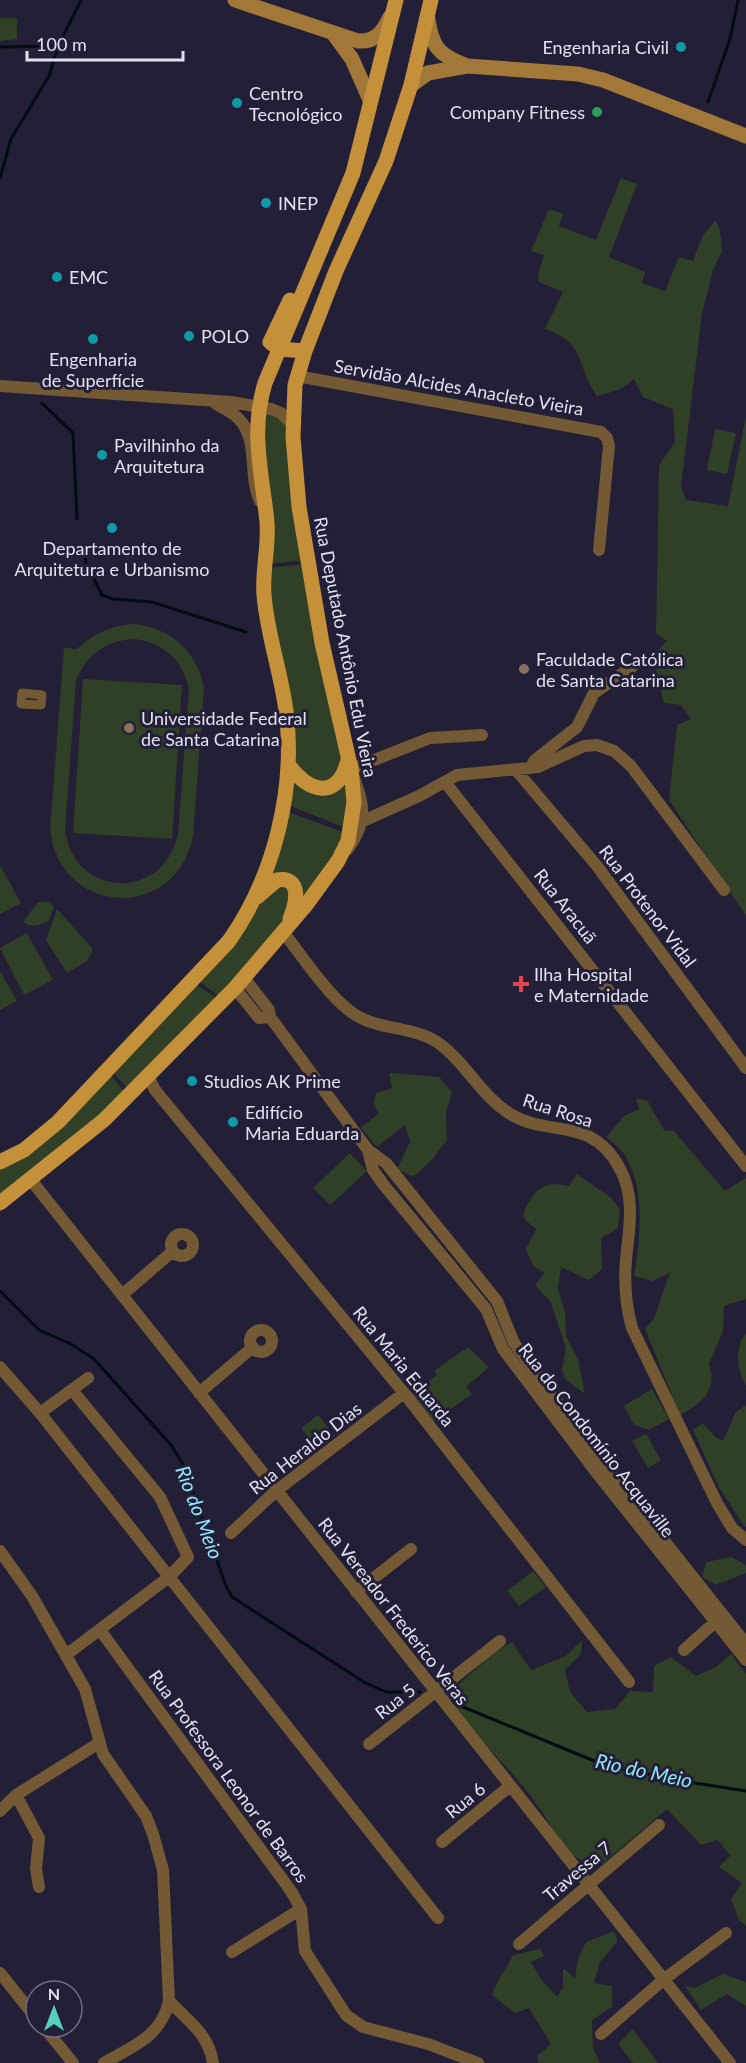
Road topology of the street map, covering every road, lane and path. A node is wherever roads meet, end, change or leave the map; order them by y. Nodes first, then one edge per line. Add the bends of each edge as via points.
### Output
1 (235, 0) edge
2 (431, 0) edge
3 (395, 6) edge
4 (428, 19) junction
5 (333, 33) junction
6 (467, 66) junction
7 (411, 85) junction
8 (369, 106) junction
9 (746, 136) edge
10 (279, 349) junction
11 (304, 351) junction
12 (297, 376) junction
13 (0, 386) edge
14 (215, 403) junction
15 (252, 406) junction
16 (256, 422) junction
17 (293, 425) junction
18 (266, 512) junction
19 (599, 550) dead end
20 (632, 667) dead end
21 (482, 735) dead end
22 (533, 759) junction
23 (350, 763) junction
24 (288, 764) junction
25 (516, 770) junction
26 (445, 782) junction
27 (363, 821) junction
28 (338, 861) junction
29 (724, 890) dead end
30 (250, 906) junction
31 (285, 930) junction
32 (239, 983) junction
33 (746, 1068) edge
34 (148, 1076) junction
35 (369, 1150) junction
36 (0, 1162) edge
37 (746, 1166) edge
38 (31, 1180) junction
39 (0, 1203) edge
40 (448, 1242) junction
41 (438, 1250) junction
42 (173, 1251) dead end
43 (122, 1295) junction
44 (497, 1301) junction
45 (486, 1309) junction
46 (253, 1347) dead end
47 (0, 1367) edge
48 (88, 1378) dead end
49 (72, 1390) junction
50 (542, 1391) junction
51 (199, 1393) junction
52 (404, 1393) junction
53 (40, 1413) junction
54 (276, 1491) junction
55 (231, 1533) dead end
56 (746, 1540) edge
57 (411, 1548) dead end
58 (0, 1551) edge
59 (169, 1577) junction
60 (356, 1592) junction
61 (720, 1617) junction
62 (100, 1630) junction
63 (500, 1641) dead end
64 (746, 1644) edge
65 (684, 1650) dead end
66 (66, 1655) junction
67 (746, 1659) edge
68 (629, 1682) dead end
69 (436, 1692) junction
70 (99, 1743) junction
71 (369, 1744) dead end
72 (510, 1786) junction
73 (16, 1795) junction
74 (1, 1807) edge
75 (659, 1825) dead end
76 (442, 1842) dead end
77 (588, 1885) junction
78 (39, 1887) dead end
79 (301, 1909) junction
80 (438, 1918) dead end
81 (726, 1933) dead end
82 (519, 1944) dead end
83 (232, 1952) dead end
84 (0, 1973) edge
85 (663, 1980) junction
86 (169, 2001) junction
87 (24, 2003) edge
88 (602, 2034) dead end
89 (54, 2039) edge
90 (73, 2063) edge
91 (104, 2063) edge
92 (213, 2063) edge
93 (478, 2063) edge
94 (730, 2063) edge

1 - 5 main road
2 - 4 main road, Rua Deputado Antônio Edu Vieira
3 - 5 main road via 384,30 375,39 358,40
3 - 8 main road
4 - 6 main road via 435,46 451,60
4 - 7 main road, Rua Deputado Antônio Edu Vieira
5 - 8 main road via 352,58
6 - 7 main road via 428,73
6 - 9 main road via 589,76
7 - 11 main road, Rua Deputado Antônio Edu Vieira via 386,161
8 - 10 main road via 324,225 270,342
10 - 11 main road
10 - 15 main road
11 - 12 main road, Rua Deputado Antônio Edu Vieira
12 - 17 main road, Rua Deputado Antônio Edu Vieira
12 - 19 street, Servidão Alcides Anacleto Vieira via 601,432 609,446
13 - 14 street
14 - 15 street
14 - 16 street via 249,413
14 - 18 street via 239,418 251,438 256,493
15 - 16 main road
15 - 17 street via 281,412
16 - 18 main road
17 - 23 main road, Rua Deputado Antônio Edu Vieira via 299,507 322,643
18 - 24 main road via 264,595 286,711
20 - 22 street via 594,693 577,727
21 - 23 street via 429,738
22 - 25 street
22 - 29 street via 597,745 624,757
23 - 24 main road via 337,784 328,788 307,785
23 - 27 street via 362,802
23 - 28 main road, Rua Deputado Antônio Edu Vieira via 353,817 348,841
24 - 30 main road via 278,830
25 - 26 street via 465,773
25 - 33 street, Rua Protenor Vidal via 597,866
26 - 27 street
26 - 37 street, Rua Aracuã
27 - 28 street via 358,835
28 - 31 main road, Rua Deputado Antônio Edu Vieira
30 - 31 main road via 277,880 289,881 296,887 297,896
30 - 36 main road via 221,950 68,1112 24,1150
31 - 32 main road, Rua Deputado Antônio Edu Vieira
31 - 56 street, Rua Rosa via 339,1001 362,1019 436,1041 508,1112 525,1122 582,1133 609,1153 627,1184 630,1206 626,1284 632,1328 717,1503
32 - 34 main road, Rua Deputado Antônio Edu Vieira
32 - 35 street, Rua do Condomínio Acquaville via 259,1018 270,1017
34 - 38 main road, Rua Deputado Antônio Edu Vieira via 90,1132
34 - 52 street, Rua Maria Eduarda
35 - 40 street, Rua do Condomínio Acquaville via 386,1164
35 - 41 street, Rua do Condomínio Acquaville via 373,1170 382,1184
38 - 39 main road, Rua Deputado Antônio Edu Vieira
38 - 43 street, Rua Vereador Frederico Veras
40 - 41 street
40 - 44 street, Rua do Condomínio Acquaville
41 - 45 street, Rua do Condomínio Acquaville
42 - 43 street
43 - 51 street, Rua Vereador Frederico Veras
44 - 45 street
44 - 50 street, Rua do Condomínio Acquaville via 514,1343
45 - 50 street, Rua do Condomínio Acquaville via 503,1349
46 - 51 street
47 - 53 street
48 - 49 street
49 - 53 street
49 - 59 street via 160,1497 188,1553 188,1561
50 - 61 street, Rua do Condomínio Acquaville
51 - 54 street, Rua Vereador Frederico Veras
52 - 54 street, Rua Heraldo Dias
52 - 68 street, Rua Maria Eduarda
53 - 59 street
54 - 55 street, Rua Heraldo Dias
54 - 60 street, Rua Vereador Frederico Veras
57 - 60 street
58 - 66 street
59 - 62 street
59 - 80 street
60 - 69 street, Rua Vereador Frederico Veras
61 - 64 street, Rua do Condomínio Acquaville
61 - 65 street
61 - 67 street, Rua do Condomínio Acquaville
62 - 66 street
62 - 79 street, Rua Professora Leonor de Barros
63 - 69 street, Rua 5
66 - 70 street via 86,1689
69 - 71 street, Rua 5
69 - 72 street, Rua Vereador Frederico Veras
70 - 73 street
70 - 86 street via 107,1763 146,1816 162,1860
72 - 76 street, Rua 6
72 - 77 street, Rua Vereador Frederico Veras
73 - 74 street
73 - 78 street via 39,1839
75 - 77 street, Travessa 7
77 - 82 street, Travessa 7
77 - 85 street, Rua Vereador Frederico Veras
79 - 83 street
79 - 93 street, Rua Professora Leonor de Barros via 305,1951 355,2023
81 - 85 street
84 - 87 street
85 - 88 street
85 - 94 street, Rua Vereador Frederico Veras
86 - 91 street via 158,2028
86 - 92 street via 199,2028 212,2051
89 - 90 street

